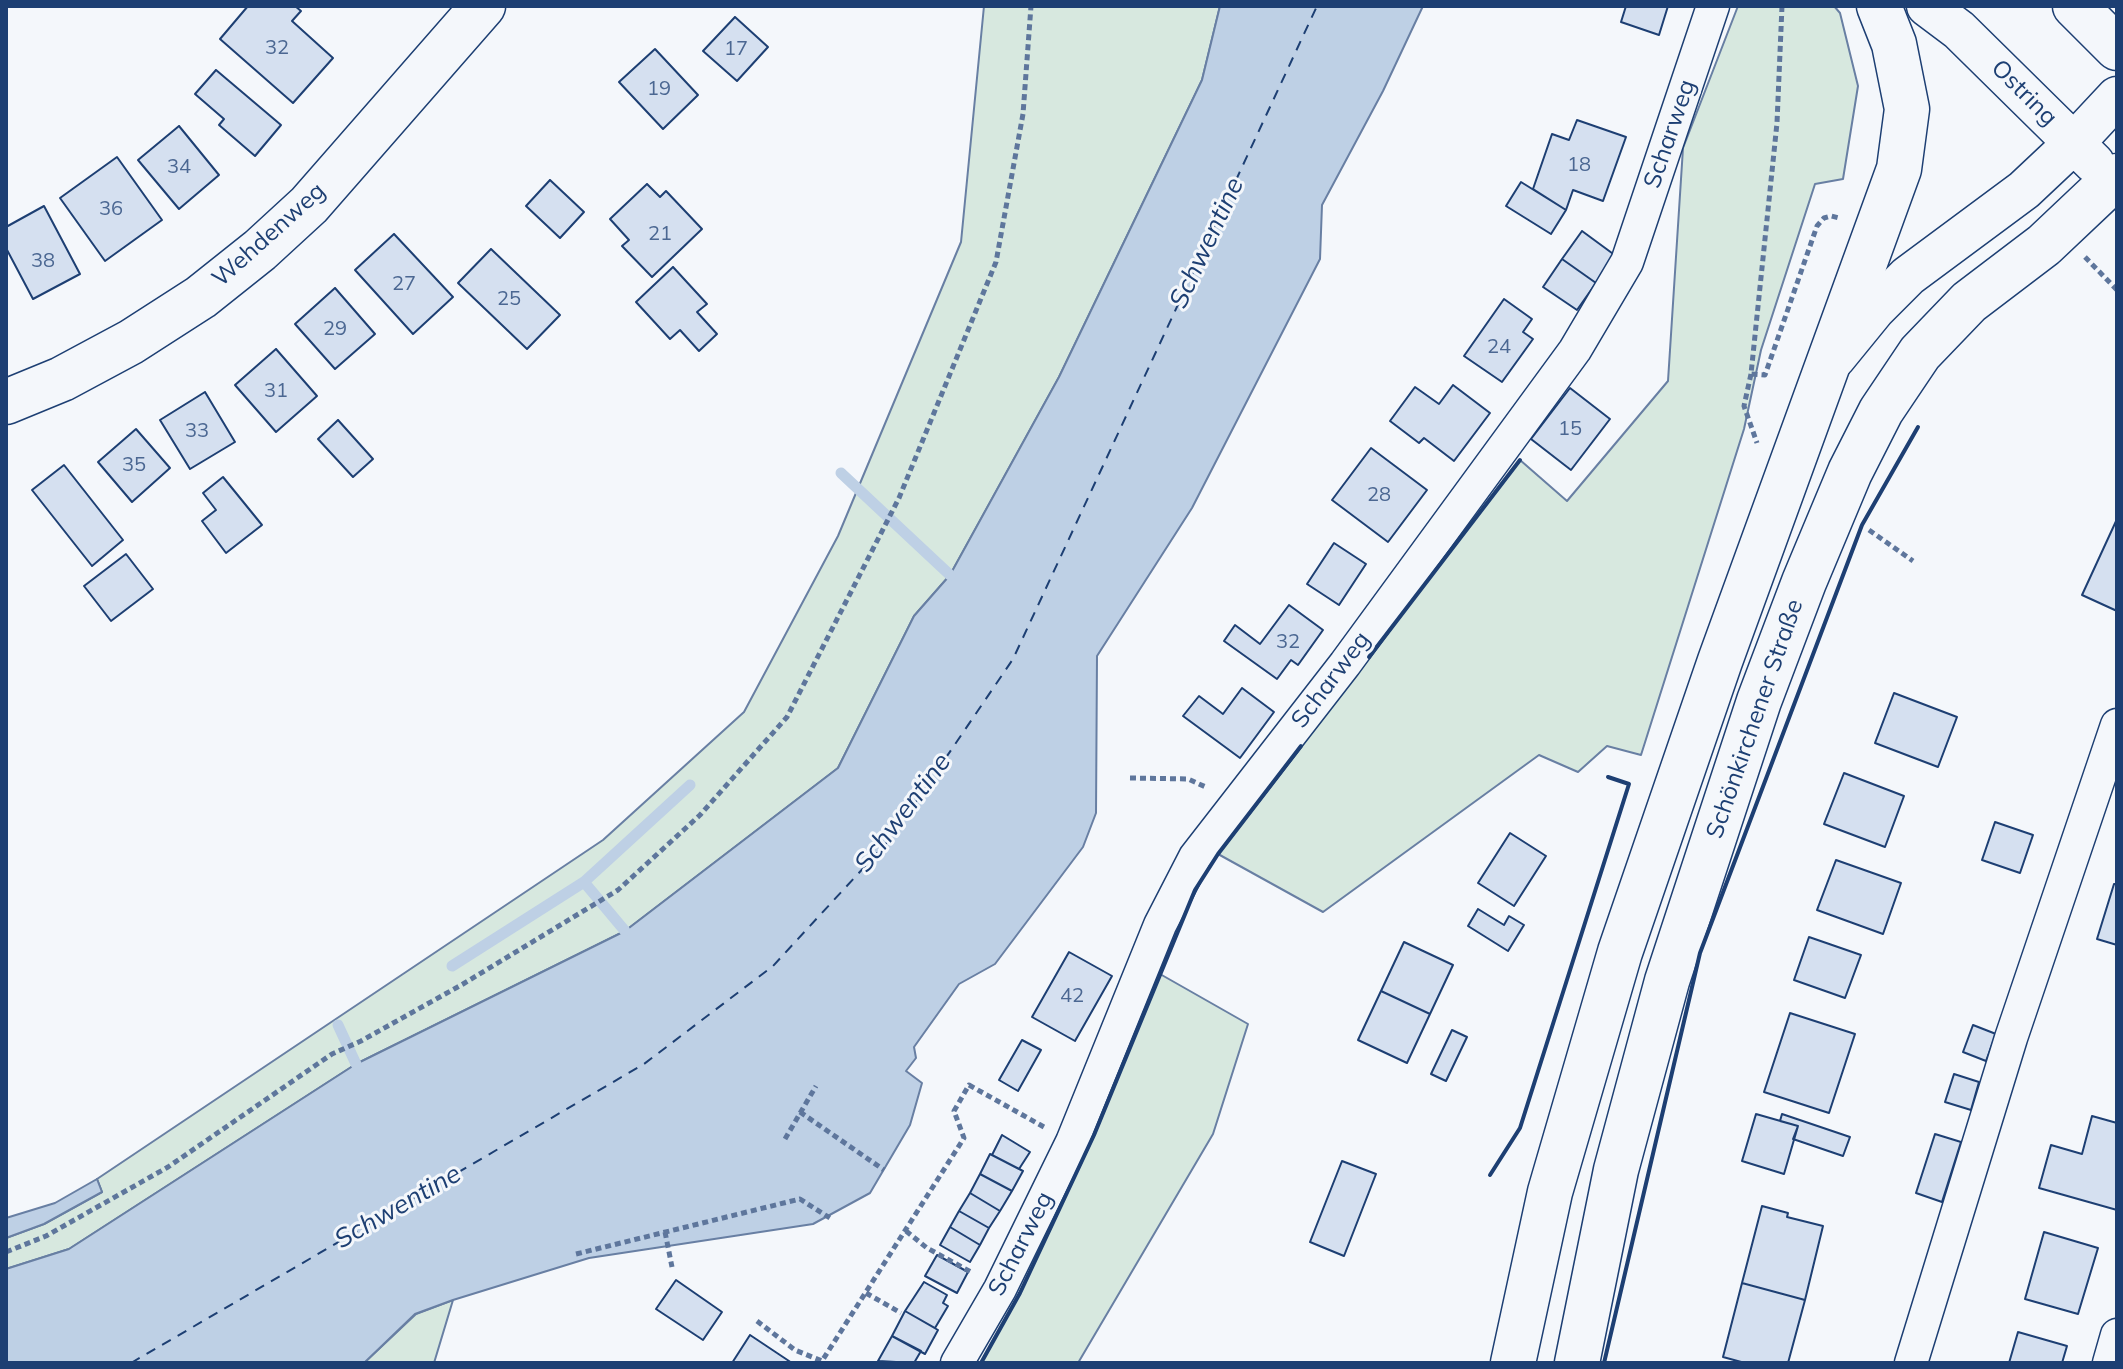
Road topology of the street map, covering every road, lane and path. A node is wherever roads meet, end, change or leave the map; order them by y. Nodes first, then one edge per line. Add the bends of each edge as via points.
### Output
1 (1031, 6) edge
2 (1713, 6) edge
3 (1782, 6) edge
4 (1879, 6) edge
5 (1927, 6) edge
6 (2075, 6) edge
7 (465, 11) edge
8 (2117, 48) edge
9 (2117, 97) edge
10 (2074, 143) junction
11 (2116, 180) edge
12 (1842, 219) dead end
13 (1827, 367) junction
14 (1751, 374) junction
15 (6, 402) edge
16 (1758, 444) dead end
17 (1862, 525) dead end
18 (1913, 561) dead end
19 (2117, 725) edge
20 (1130, 778) dead end
21 (1237, 803) junction
22 (816, 1086) dead end
23 (800, 1112) junction
24 (1052, 1131) dead end
25 (785, 1139) dead end
26 (884, 1170) dead end
27 (833, 1220) dead end
28 (906, 1231) junction
29 (665, 1232) junction
30 (6, 1252) edge
31 (576, 1254) dead end
32 (672, 1267) dead end
33 (975, 1274) dead end
34 (866, 1293) junction
35 (901, 1313) dead end
36 (757, 1321) dead end
37 (2117, 1335) edge
38 (957, 1363) edge
39 (1513, 1363) edge
40 (1577, 1363) edge
41 (1911, 1363) edge
42 (2109, 1363) edge

1 - 30 path via 1023,114 996,262 899,498 787,717 700,815 618,890 332,1054 168,1167 46,1236
2 - 21 street, Scharweg via 1627,262 1582,338
3 - 14 path via 1777,123
4 - 13 main road via 1894,44 1907,109 1904,144 1888,206
5 - 10 street, Ostring via 1959,30
6 - 8 main road
7 - 15 main road, Wehdenweg via 309,205 260,250 201,297 131,342
9 - 10 street
10 - 11 street, Ostring
10 - 13 street via 2024,190 1908,276
11 - 40 main road, Schönkirchener Straße via 2044,245 1969,302 1920,353 1881,411 1850,472 1759,701 1667,981 1616,1170
12 - 14 path via 1831,216 1817,226 1765,375
13 - 39 main road via 1620,952 1550,1192
14 - 16 path via 1744,406
17 - 18 path
19 - 41 street via 2011,1038
20 - 21 path via 1188,779
21 - 38 street, Scharweg via 1195,857 1160,925 1072,1142
22 - 23 path
23 - 25 path
23 - 26 path
24 - 28 path via 969,1085 954,1111 964,1138
27 - 29 path via 800,1199
28 - 33 path
28 - 34 path
29 - 31 path
29 - 32 path
34 - 35 path
34 - 36 path via 822,1361 795,1350
37 - 42 street

